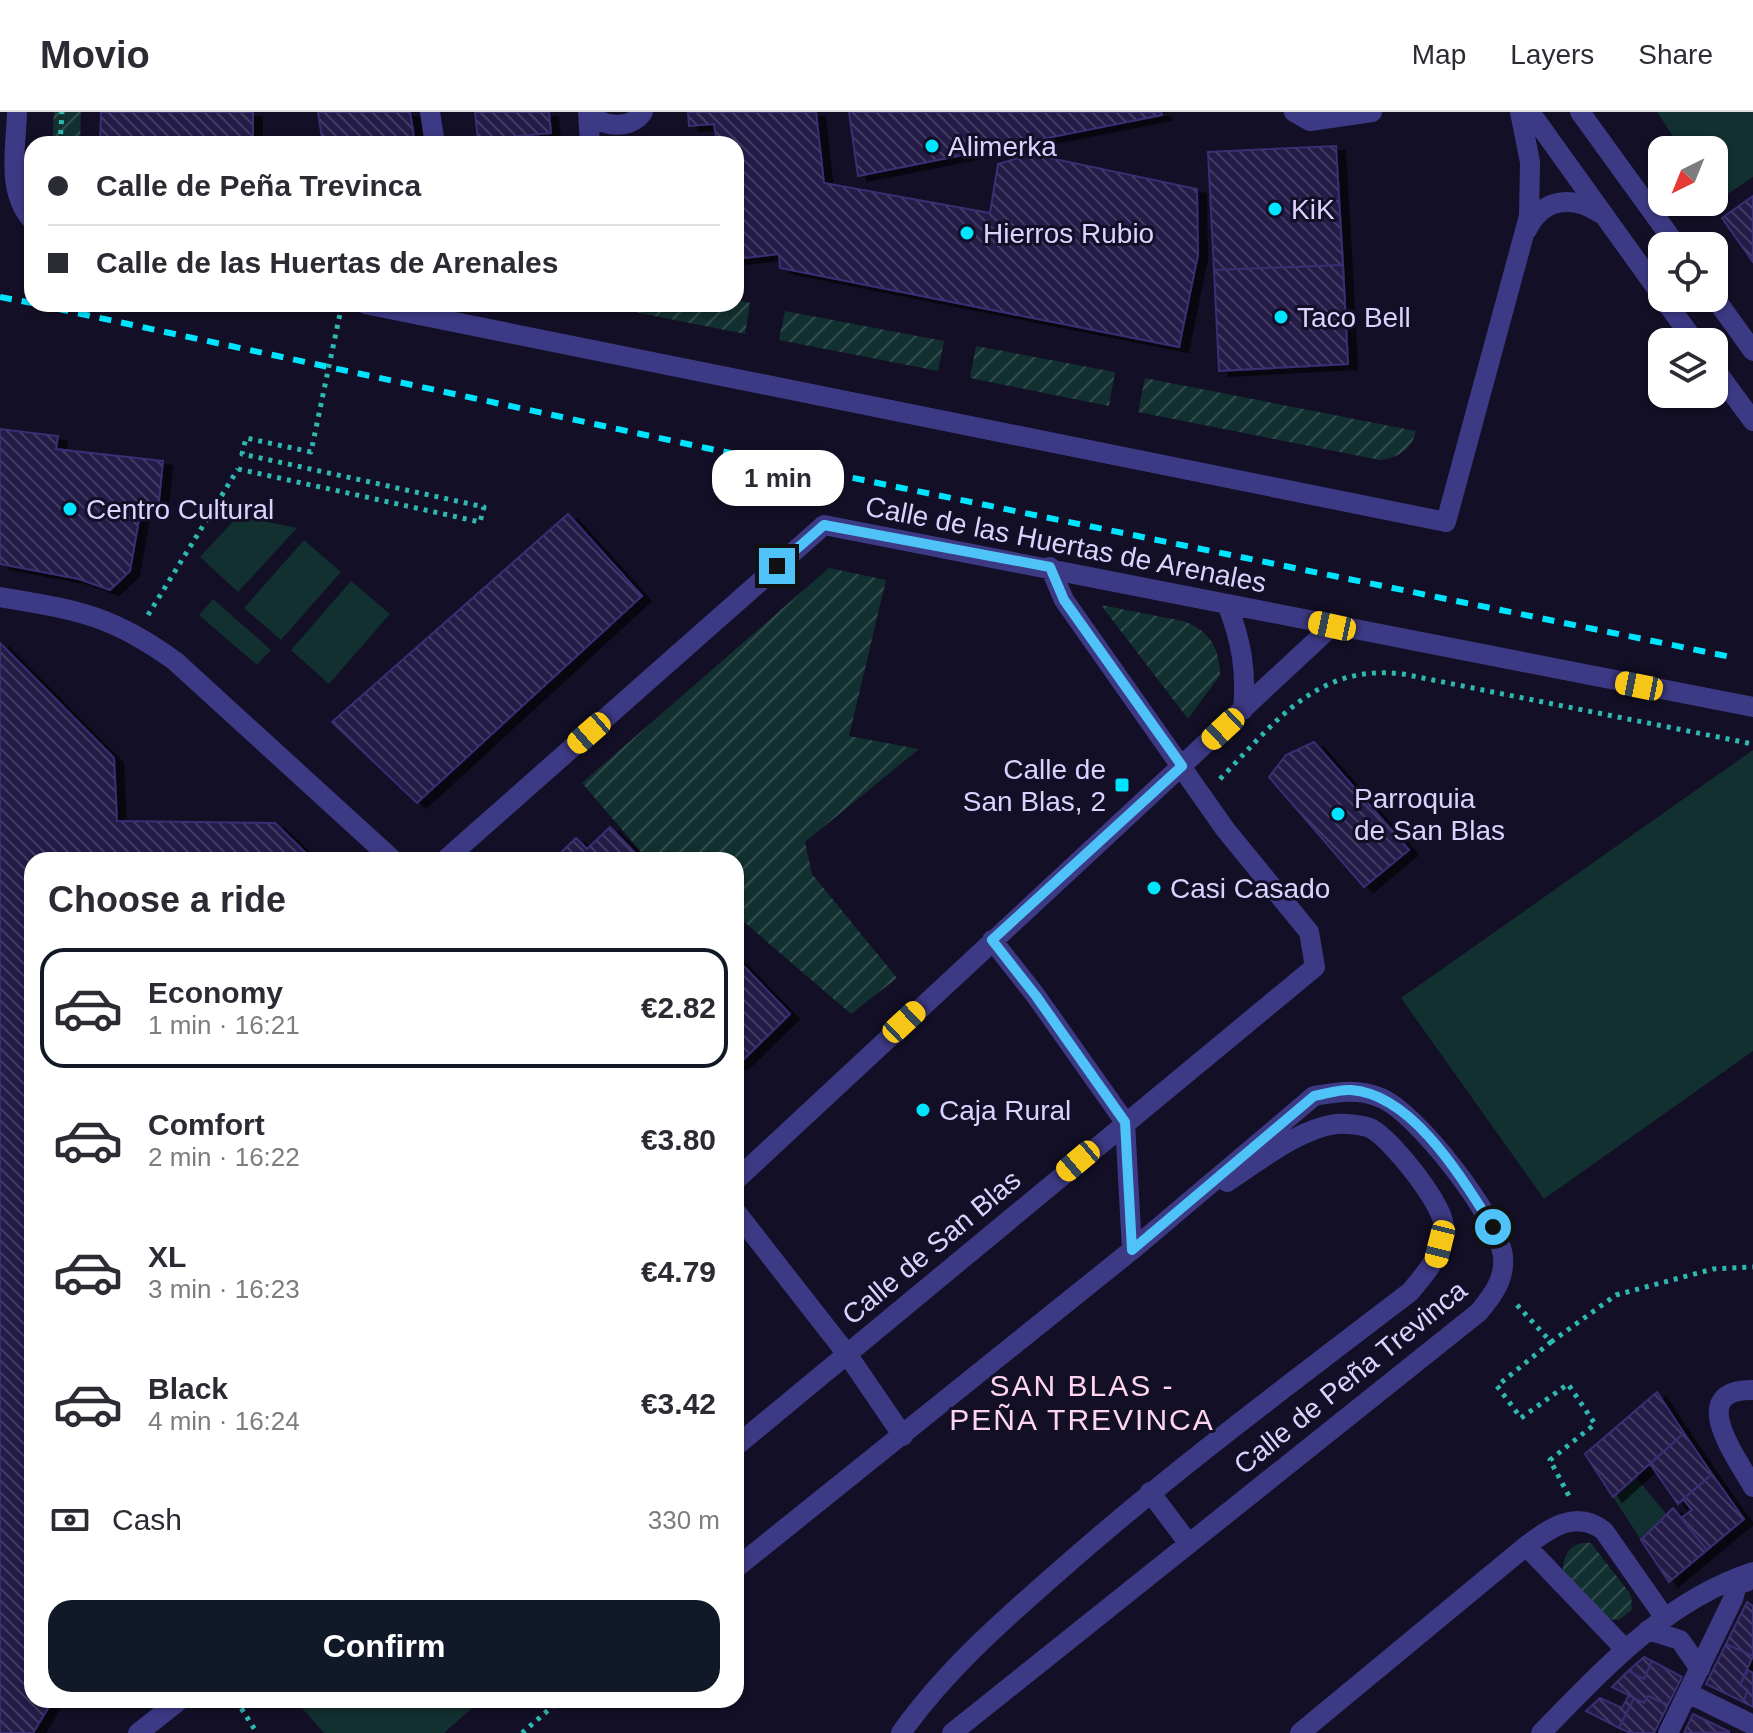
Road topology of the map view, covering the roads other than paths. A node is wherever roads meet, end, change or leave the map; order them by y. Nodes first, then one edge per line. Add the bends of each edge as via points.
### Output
1 (17, 112) edge
2 (430, 112) edge
3 (588, 112) edge
4 (643, 112) edge
5 (1294, 112) edge
6 (1372, 112) edge
7 (1520, 112) edge
8 (1530, 112) edge
9 (1580, 112) edge
10 (434, 136) edge
11 (590, 136) edge
12 (24, 207) edge
13 (1603, 215) junction
14 (1667, 232) edge
15 (1524, 237) junction
16 (1648, 276) edge
17 (405, 312) edge
18 (1725, 312) edge
19 (1753, 351) edge
20 (1728, 387) edge
21 (1753, 421) edge
22 (1050, 567) junction
23 (0, 597) edge
24 (1227, 604) junction
25 (1332, 626) junction
26 (1751, 705) edge
27 (1243, 710) junction
28 (1182, 766) junction
29 (384, 852) edge
30 (454, 852) edge
31 (992, 940) junction
32 (1125, 1122) junction
33 (1440, 1153) junction
34 (1411, 1170) junction
35 (744, 1172) edge
36 (744, 1222) edge
37 (1132, 1250) junction
38 (847, 1354) junction
39 (1753, 1390) edge
40 (903, 1436) junction
41 (744, 1439) edge
42 (1753, 1487) edge
43 (1150, 1492) junction
44 (1189, 1544) junction
45 (1526, 1546) junction
46 (744, 1562) edge
47 (1748, 1578) edge
48 (1657, 1624) junction
49 (1625, 1649) junction
50 (1700, 1669) junction
51 (1688, 1693) junction
52 (170, 1708) edge
53 (1753, 1725) edge
54 (138, 1733) edge
55 (901, 1733) edge
56 (952, 1733) edge
57 (1300, 1733) edge
58 (1541, 1733) edge
59 (1668, 1733) edge

1 - 12 street via 15,185
2 - 10 street
3 - 4 street via 598,121 622,124 632,123
3 - 11 street
5 - 6 street via 1310,121
7 - 15 street via 1531,181
8 - 13 street
9 - 14 street
13 - 15 street via 1585,203 1552,203 1540,210
13 - 16 street
15 - 17 street via 1446,522
18 - 19 street
20 - 21 street
22 - 24 street, Calle de las Huertas de Arenales
22 - 28 street via 1064,600
22 - 30 street, Calle de las Huertas de Arenales via 824,525
23 - 29 street via 87,612 137,633 175,661
24 - 25 street, Calle de las Huertas de Arenales
24 - 27 street via 1245,666
25 - 26 street, Calle de las Huertas de Arenales
25 - 27 street
27 - 28 street
28 - 31 street
28 - 32 street, Calle de San Blas via 1309,932 1315,967
31 - 32 street
31 - 35 street
32 - 37 street
32 - 38 street, Calle de San Blas
33 - 34 street
33 - 37 street, Calle de Peña Trevinca via 1409,1114 1382,1098 1350,1090 1314,1096
33 - 44 street, Calle de Peña Trevinca via 1493,1227 1503,1256 1498,1288 1479,1312
34 - 37 street, Calle de Peña Trevinca via 1371,1128 1336,1124 1264,1158
34 - 43 street, Calle de Peña Trevinca via 1444,1225 1435,1262 1410,1292
36 - 38 street, Calle de San Blas
37 - 40 street, Calle de Peña Trevinca
38 - 40 street, Calle de San Blas
38 - 41 street, Calle de San Blas
39 - 42 street via 1727,1396 1718,1413 1723,1433
40 - 46 street, Calle de Peña Trevinca
43 - 44 street
43 - 55 street, Calle de Peña Trevinca via 982,1639 927,1695
44 - 56 street, Calle de Peña Trevinca
45 - 48 street via 1554,1526 1582,1521 1598,1527 1609,1537
45 - 49 street
45 - 57 street
47 - 48 street
47 - 50 street
48 - 49 street
48 - 50 street via 1680,1640
49 - 58 street
50 - 51 street
51 - 53 street
51 - 59 street
52 - 54 street

